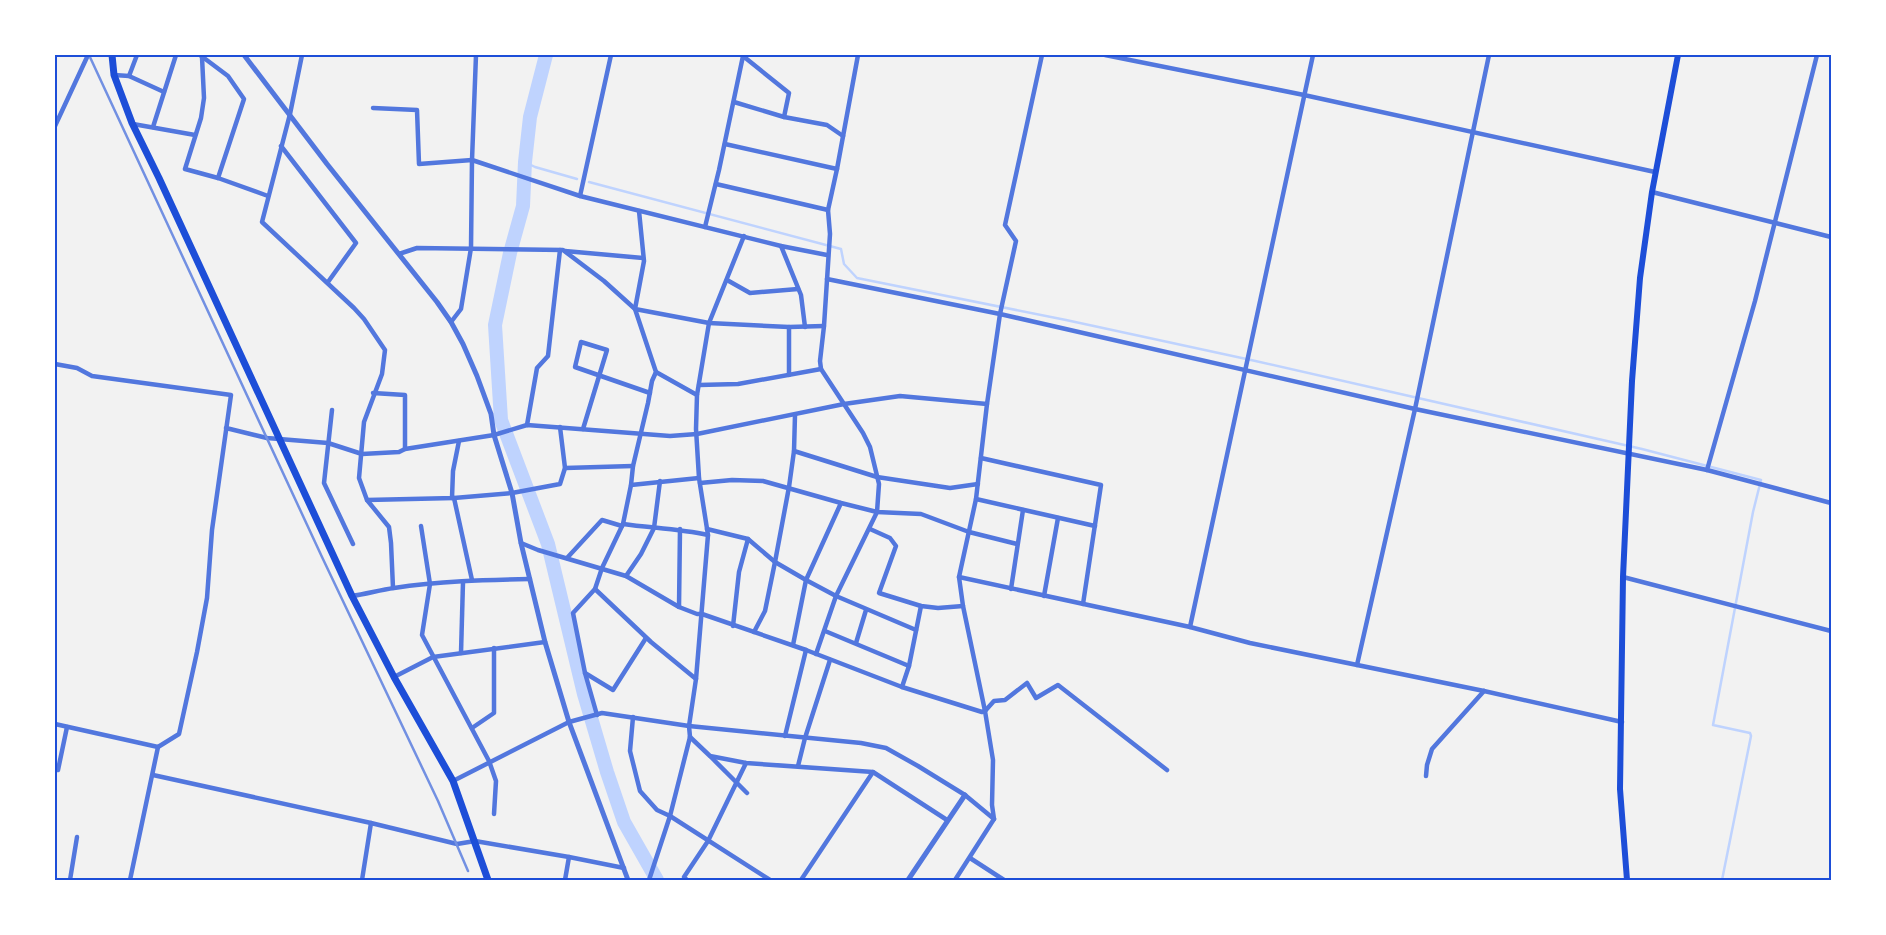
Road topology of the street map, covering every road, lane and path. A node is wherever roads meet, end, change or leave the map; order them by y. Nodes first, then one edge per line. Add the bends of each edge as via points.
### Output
1 (88, 55) edge
2 (112, 55) edge
3 (136, 55) edge
4 (176, 55) edge
5 (244, 55) edge
6 (302, 55) edge
7 (476, 55) edge
8 (611, 55) edge
9 (858, 55) edge
10 (1042, 55) edge
11 (1105, 55) edge
12 (1313, 55) edge
13 (1489, 55) edge
14 (1678, 55) edge
15 (1817, 55) edge
16 (201, 56) edge
17 (114, 75) junction
18 (129, 76) junction
19 (164, 92) junction
20 (1304, 95) junction
21 (734, 102) junction
22 (373, 108) dead end
23 (290, 114) junction
24 (784, 117) junction
25 (132, 123) junction
26 (55, 126) edge
27 (153, 127) junction
28 (1473, 132) junction
29 (196, 135) junction
30 (843, 136) junction
31 (725, 144) junction
32 (281, 146) junction
33 (472, 160) junction
34 (837, 169) junction
35 (1655, 172) junction
36 (218, 178) junction
37 (716, 184) junction
38 (1652, 192) junction
39 (268, 196) junction
40 (580, 196) junction
41 (828, 210) junction
42 (639, 211) junction
43 (1775, 223) junction
44 (705, 227) junction
45 (744, 236) junction
46 (1831, 237) edge
47 (782, 246) junction
48 (471, 248) junction
49 (561, 250) junction
50 (399, 254) junction
51 (827, 256) junction
52 (643, 258) junction
53 (827, 279) junction
54 (727, 280) junction
55 (328, 282) junction
56 (798, 289) junction
57 (635, 309) junction
58 (1000, 314) junction
59 (452, 322) junction
60 (709, 323) junction
61 (824, 326) junction
62 (789, 327) junction
63 (805, 327) junction
64 (55, 364) edge
65 (821, 368) junction
66 (1245, 369) junction
67 (656, 372) junction
68 (600, 375) junction
69 (789, 375) junction
70 (699, 385) junction
71 (373, 393) junction
72 (650, 393) junction
73 (697, 395) junction
74 (844, 404) junction
75 (986, 404) junction
76 (1415, 409) junction
77 (332, 410) dead end
78 (795, 415) junction
79 (528, 425) junction
80 (560, 427) junction
81 (226, 428) junction
82 (583, 429) junction
83 (640, 434) junction
84 (697, 434) junction
85 (494, 435) junction
86 (281, 440) junction
87 (459, 441) junction
88 (328, 443) junction
89 (405, 449) junction
90 (794, 451) junction
91 (1629, 453) junction
92 (362, 454) junction
93 (981, 458) junction
94 (633, 466) junction
95 (564, 468) junction
96 (1707, 470) junction
97 (877, 477) junction
98 (660, 481) junction
99 (699, 481) junction
100 (978, 484) junction
101 (631, 485) junction
102 (789, 487) junction
103 (512, 493) junction
104 (453, 498) junction
105 (976, 499) junction
106 (367, 500) junction
107 (841, 503) junction
108 (1831, 503) edge
109 (1023, 510) junction
110 (877, 512) junction
111 (1058, 518) junction
112 (623, 525) junction
113 (421, 526) dead end
114 (1095, 526) junction
115 (654, 528) junction
116 (680, 529) junction
117 (706, 529) junction
118 (870, 529) junction
119 (969, 532) junction
120 (708, 535) junction
121 (748, 539) junction
122 (522, 543) junction
123 (353, 544) dead end
124 (1018, 544) junction
125 (566, 558) junction
126 (775, 562) junction
127 (602, 568) junction
128 (626, 576) junction
129 (960, 577) junction
130 (1623, 577) junction
131 (530, 579) junction
132 (472, 580) junction
133 (806, 580) junction
134 (463, 582) junction
135 (430, 584) junction
136 (393, 588) junction
137 (1011, 589) junction
138 (596, 590) junction
139 (352, 596) junction
140 (836, 596) junction
141 (1044, 596) junction
142 (1083, 604) junction
143 (921, 606) junction
144 (963, 606) junction
145 (679, 607) junction
146 (866, 610) junction
147 (702, 614) junction
148 (733, 626) junction
149 (1190, 627) junction
150 (916, 630) junction
151 (825, 631) junction
152 (1831, 631) edge
153 (754, 632) junction
154 (646, 638) junction
155 (545, 642) junction
156 (856, 643) junction
157 (793, 645) junction
158 (494, 648) junction
159 (806, 650) junction
160 (461, 653) junction
161 (816, 654) junction
162 (432, 657) junction
163 (830, 660) junction
164 (1357, 665) junction
165 (909, 666) junction
166 (585, 673) junction
167 (394, 677) junction
168 (696, 679) junction
169 (902, 687) junction
170 (1484, 691) junction
171 (985, 711) junction
172 (594, 715) junction
173 (633, 716) junction
174 (569, 722) junction
175 (1622, 722) junction
176 (55, 724) edge
177 (688, 726) junction
178 (67, 727) junction
179 (472, 728) junction
180 (785, 736) junction
181 (690, 737) junction
182 (805, 738) junction
183 (158, 747) junction
184 (710, 756) junction
185 (489, 761) junction
186 (746, 762) junction
187 (798, 766) junction
188 (55, 769) edge
189 (1167, 770) dead end
190 (873, 772) junction
191 (153, 775) junction
192 (1426, 776) dead end
193 (453, 781) junction
194 (736, 784) junction
195 (747, 793) dead end
196 (965, 795) junction
197 (494, 814) dead end
198 (670, 816) junction
199 (994, 819) junction
200 (947, 820) junction
201 (372, 823) junction
202 (77, 837) dead end
203 (475, 840) junction
204 (708, 841) junction
205 (569, 857) junction
206 (970, 858) junction
207 (624, 868) junction
208 (650, 879) edge
209 (70, 880) edge
210 (130, 880) edge
211 (362, 880) edge
212 (488, 880) edge
213 (565, 880) edge
214 (628, 880) edge
215 (687, 880) edge
216 (770, 880) edge
217 (801, 880) edge
218 (908, 880) edge
219 (956, 880) edge
220 (1004, 880) edge
221 (1627, 880) edge

1 - 26 street
2 - 17 highway
3 - 18 street
4 - 19 street
5 - 23 street
6 - 23 street
7 - 33 street
8 - 40 street
9 - 30 street
10 - 58 street via 1005,225 1016,241
11 - 20 street
12 - 20 street
13 - 28 street
14 - 35 main road
15 - 43 street
16 - 29 street via 204,98
16 - 36 street via 228,76 244,99
17 - 18 street
17 - 25 highway
18 - 19 street
19 - 27 street
20 - 28 street
20 - 66 street
21 - 24 street
21 - 24 street via 743,56 789,92
21 - 31 street
22 - 33 street via 417,110 419,164
23 - 32 street
23 - 50 street
24 - 30 street via 827,125
25 - 27 street
25 - 86 highway
27 - 29 street
28 - 35 street
28 - 76 street
29 - 36 street via 185,169
30 - 34 street
31 - 34 street
31 - 37 street
32 - 39 street
32 - 55 street via 356,243
33 - 40 street
33 - 48 street
34 - 41 street
35 - 38 main road
36 - 39 street
37 - 41 street
37 - 44 street
38 - 43 street
38 - 91 main road via 1636,325
39 - 55 street via 262,222
40 - 42 street
41 - 51 street via 830,234
42 - 44 street
42 - 52 street
43 - 46 street
43 - 96 street
44 - 45 street
45 - 47 street
45 - 54 street
47 - 51 street
47 - 56 street
48 - 49 street
48 - 50 street via 417,248
48 - 59 street via 461,309
49 - 52 street
49 - 57 street via 604,281
49 - 79 street via 548,356 537,368
50 - 59 street
51 - 53 street
52 - 57 street
53 - 58 street
53 - 61 street
54 - 56 street via 750,292
54 - 60 street
55 - 71 street via 364,319 385,350 382,374
56 - 63 street
57 - 60 street
57 - 67 street
58 - 66 street
58 - 75 street
59 - 85 street via 477,376 491,414
60 - 62 street
60 - 70 street
61 - 63 street
61 - 65 street
62 - 63 street
62 - 69 street
64 - 81 street via 77,368 92,376 231,395
65 - 69 street
65 - 74 street
66 - 76 street
66 - 149 street
67 - 72 street
67 - 73 street
68 - 68 street via 576,367 582,342 607,350
68 - 72 street
68 - 82 street
69 - 70 street via 738,384
70 - 73 street
71 - 89 street via 405,395
71 - 92 street via 364,422
72 - 83 street
73 - 84 street
74 - 75 street via 900,396
74 - 78 street
74 - 97 street via 870,447
75 - 93 street
76 - 91 street
76 - 164 street
77 - 88 street
78 - 84 street
78 - 90 street
79 - 80 street
79 - 85 street
80 - 82 street
80 - 95 street
81 - 86 street
81 - 183 street via 212,530 207,598 197,652 179,734
82 - 83 street
83 - 84 street
83 - 94 street
84 - 99 street
85 - 87 street
85 - 103 street
86 - 88 street
86 - 139 highway
87 - 89 street
87 - 104 street via 453,471
88 - 92 street
88 - 123 street via 324,483
89 - 92 street
90 - 97 street
90 - 102 street
91 - 96 street
91 - 130 main road
92 - 106 street via 359,478
93 - 100 street
93 - 114 street via 1101,485
94 - 95 street
94 - 101 street
95 - 103 street via 560,484
96 - 108 street
97 - 100 street via 950,488
97 - 110 street
98 - 99 street
98 - 101 street
98 - 115 street
99 - 102 street via 763,481
99 - 117 street
100 - 105 street
101 - 112 street
102 - 107 street
102 - 126 street
103 - 104 street
103 - 122 street
104 - 106 street
104 - 132 street
105 - 109 street
105 - 119 street
106 - 136 street via 389,527
107 - 110 street
107 - 133 street
109 - 111 street
109 - 124 street
110 - 118 street
110 - 119 street via 921,514
111 - 114 street
111 - 141 street
112 - 115 street
112 - 125 street via 602,520
112 - 127 street
113 - 135 street
114 - 142 street
115 - 116 street
115 - 128 street
116 - 120 street
116 - 145 street
117 - 120 street
117 - 121 street
118 - 140 street
118 - 143 street via 890,538 896,546 879,593
119 - 124 street
119 - 129 street
120 - 147 street
121 - 126 street
121 - 148 street via 739,572
122 - 125 street
122 - 131 street
124 - 137 street
125 - 127 street
126 - 133 street
126 - 153 street via 766,611
127 - 128 street
127 - 138 street
128 - 145 street
129 - 137 street
129 - 144 street
130 - 152 street
130 - 175 main road
131 - 132 street
131 - 155 street
132 - 134 street
133 - 140 street
133 - 157 street
134 - 135 street
134 - 160 street
135 - 136 street
135 - 162 street via 422,635
136 - 139 street
137 - 141 street
138 - 154 street
138 - 166 street via 573,613
139 - 167 highway
140 - 146 street
140 - 151 street
141 - 142 street
142 - 149 street
143 - 144 street
143 - 150 street
144 - 171 street
145 - 147 street
146 - 150 street
146 - 156 street
147 - 148 street
147 - 168 street
148 - 153 street
149 - 164 street
150 - 165 street
151 - 156 street
151 - 161 street
153 - 157 street
154 - 166 street via 613,690
154 - 168 street
155 - 158 street
155 - 174 street
156 - 165 street
157 - 159 street
158 - 160 street
158 - 179 street via 494,713
159 - 161 street
159 - 180 street
160 - 162 street
161 - 163 street
162 - 167 street
162 - 179 street
163 - 169 street
163 - 182 street
164 - 170 street
165 - 169 street
166 - 172 street
167 - 193 highway
168 - 177 street
169 - 171 street
170 - 175 street
170 - 192 street via 1432,749
171 - 189 street via 994,701 1005,700 1027,683 1036,698 1058,685
171 - 199 street via 993,760
172 - 173 street
172 - 174 street
173 - 177 street
173 - 198 street via 630,751 640,791 657,810
174 - 185 street
174 - 207 street
175 - 221 main road via 1620,789
176 - 178 street
177 - 180 street
177 - 181 street
178 - 183 street
178 - 188 street via 58,770
179 - 185 street
180 - 182 street
181 - 184 street
181 - 198 street
182 - 187 street
182 - 196 street via 886,748
183 - 191 street
184 - 186 street
184 - 194 street
185 - 193 street
185 - 197 street via 496,781
186 - 187 street
186 - 194 street
187 - 190 street
190 - 200 street
190 - 217 street
191 - 201 street
191 - 210 street
193 - 203 highway
194 - 195 street
194 - 204 street
196 - 199 street
196 - 200 street
198 - 204 street
198 - 208 street
199 - 206 street
200 - 218 street
201 - 203 street via 457,844
201 - 211 street
202 - 209 street
203 - 205 street
203 - 212 highway
204 - 215 street via 684,878
204 - 216 street
205 - 207 street
205 - 213 street
206 - 219 street
206 - 220 street
207 - 214 street

